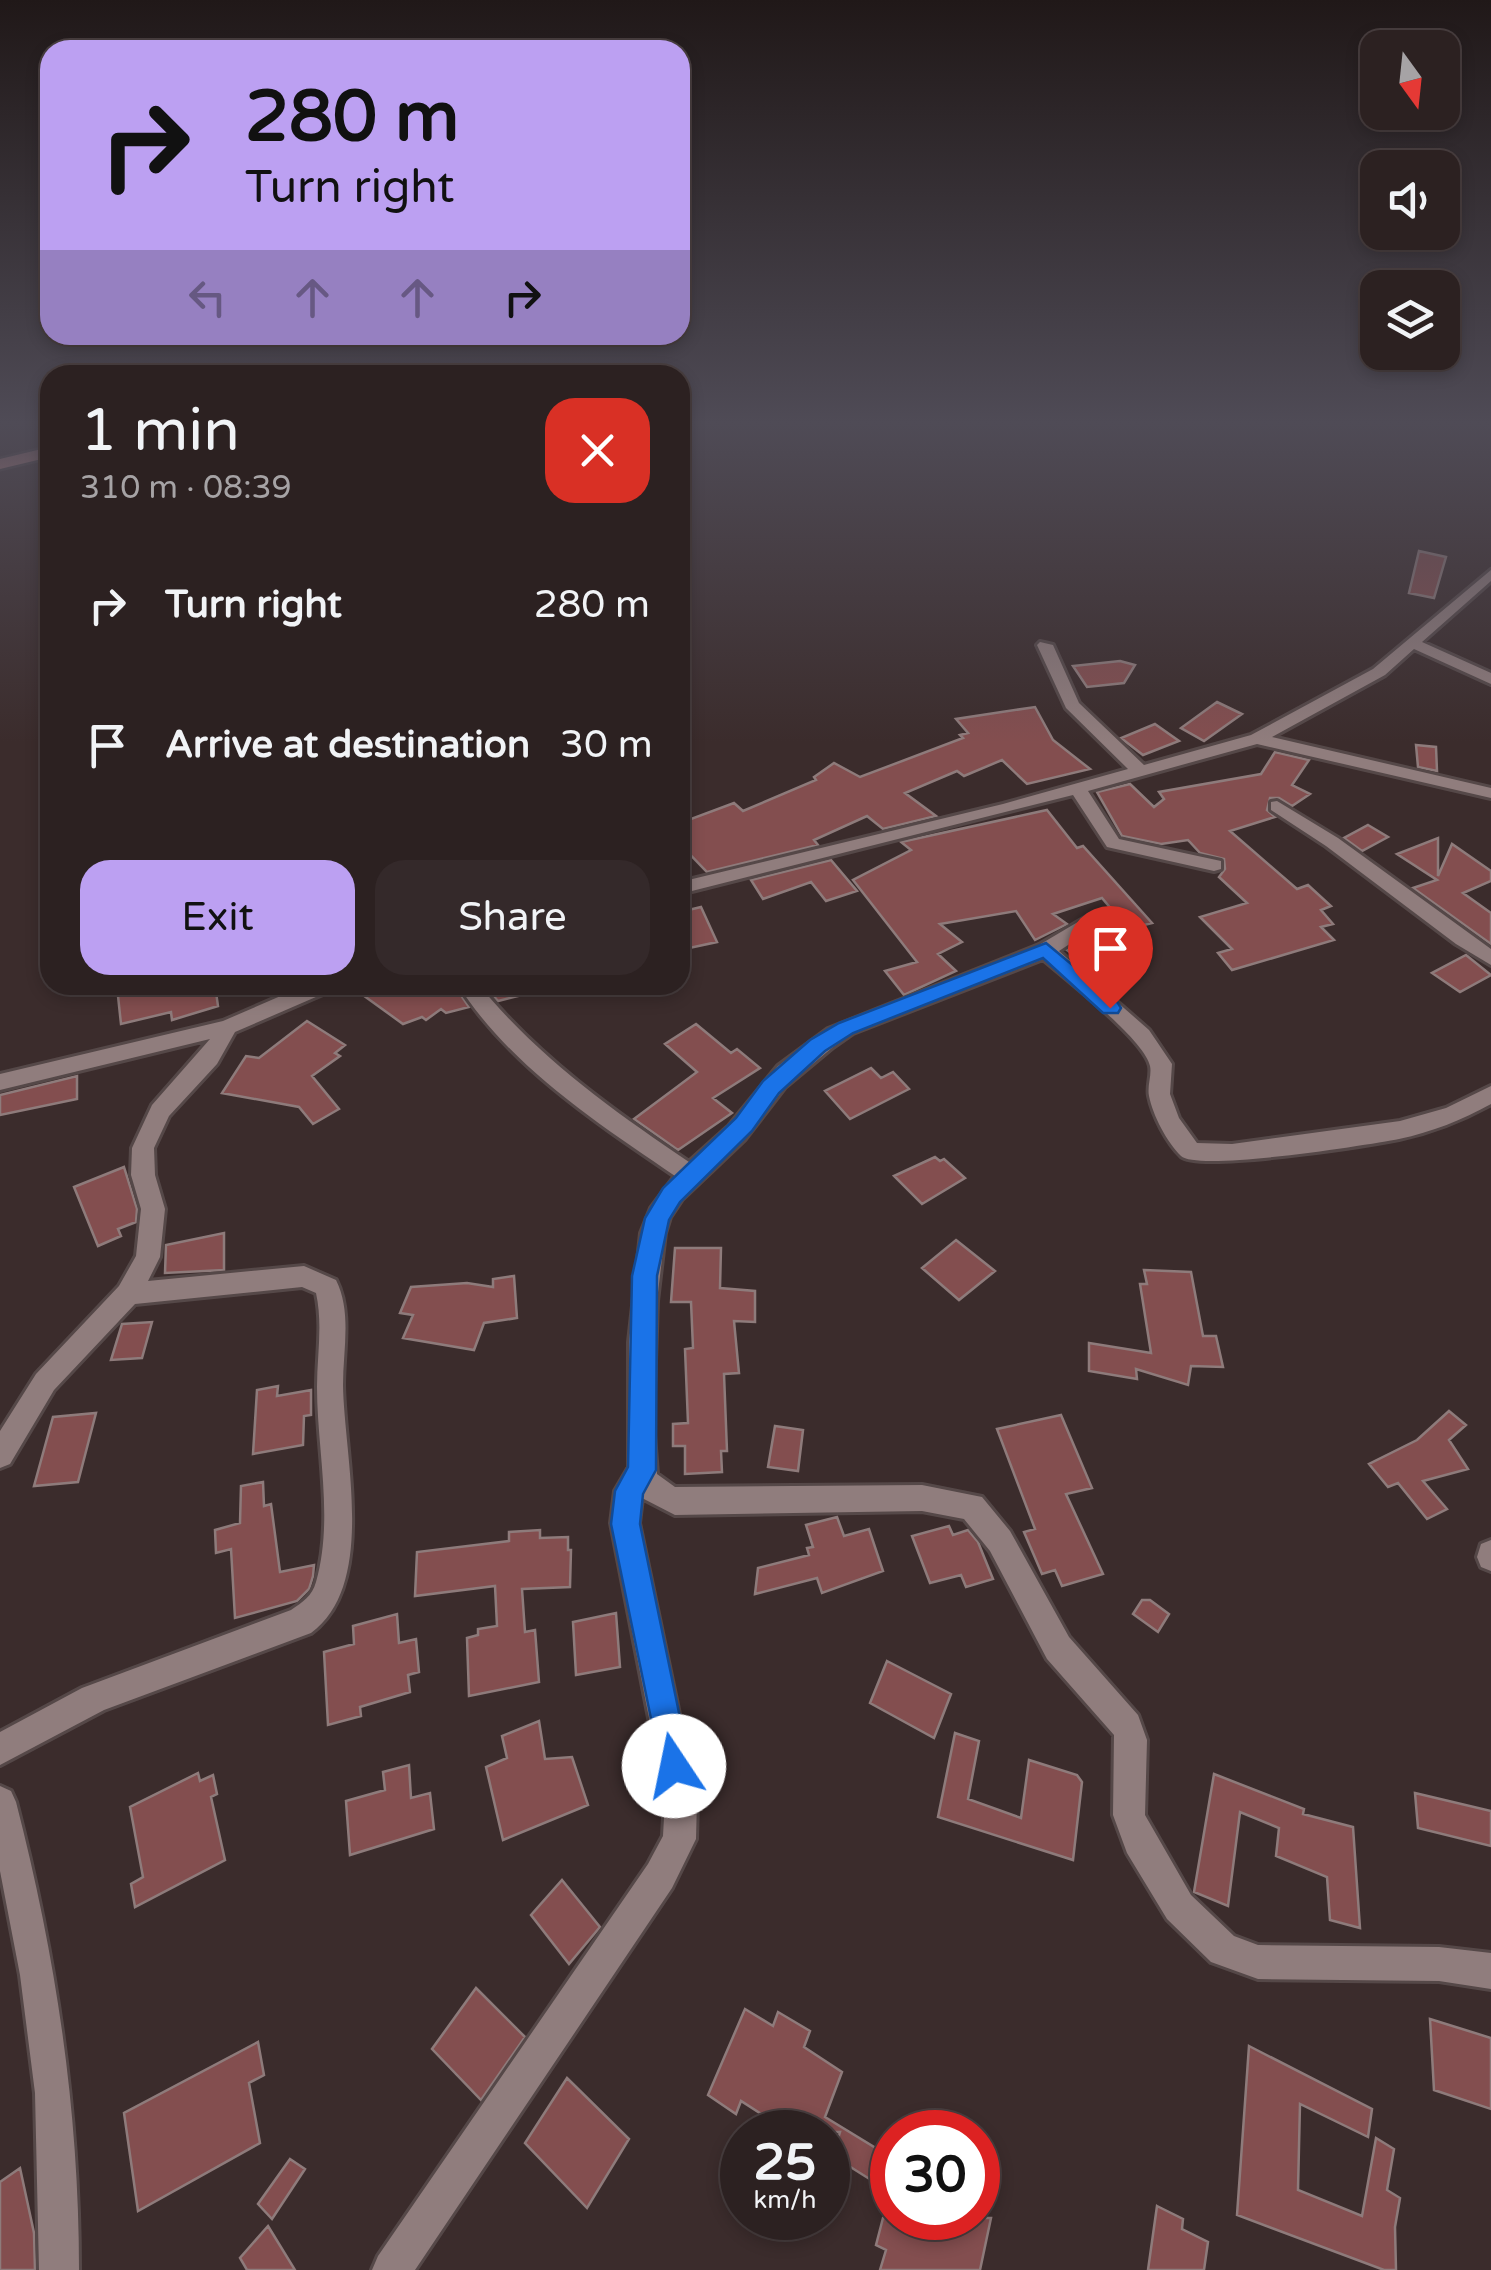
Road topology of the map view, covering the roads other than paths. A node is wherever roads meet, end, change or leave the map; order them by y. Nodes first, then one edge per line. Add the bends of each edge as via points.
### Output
1 (1491, 574) edge
2 (1412, 643) junction
3 (1045, 645) dead end
4 (1491, 679) edge
5 (1257, 739) junction
6 (1141, 772) junction
7 (1078, 789) junction
8 (1491, 794) edge
9 (1277, 806) dead end
10 (1214, 864) dead end
11 (690, 886) edge
12 (1093, 920) dead end
13 (1046, 950) junction
14 (1491, 958) edge
15 (302, 995) edge
16 (476, 995) edge
17 (228, 1026) junction
18 (0, 1082) edge
19 (1491, 1094) edge
20 (690, 1174) junction
21 (128, 1294) junction
22 (0, 1455) edge
23 (642, 1470) junction
24 (0, 1749) edge
25 (0, 1802) edge
26 (1491, 1971) edge
27 (59, 2270) edge
28 (392, 2270) edge

1 - 2 street
2 - 4 street
2 - 5 street via 1379,672
3 - 6 street via 1072,705
5 - 6 street
5 - 8 street
6 - 7 street
7 - 10 street via 1113,843
7 - 11 street
9 - 14 street
12 - 13 street
13 - 19 street via 1142,1034 1160,1064 1159,1094 1168,1122 1191,1152 1232,1153 1400,1130 1454,1115
13 - 20 street via 818,1045
15 - 17 street
16 - 20 street via 548,1072
17 - 18 street
17 - 21 street via 147,1137 143,1174 152,1235
20 - 23 street via 657,1218 650,1244
21 - 22 street via 44,1382
21 - 24 street via 304,1276 326,1287 334,1313 330,1581 322,1606 300,1622 111,1692
23 - 26 street via 653,1491 675,1501 922,1498 972,1507 1000,1541 1058,1648 1127,1726 1134,1828 1163,1883 1201,1930 1224,1950 1258,1962
23 - 28 street via 629,1491 626,1524 681,1800 679,1838 632,1919
25 - 27 street via 20,1876 54,2094

